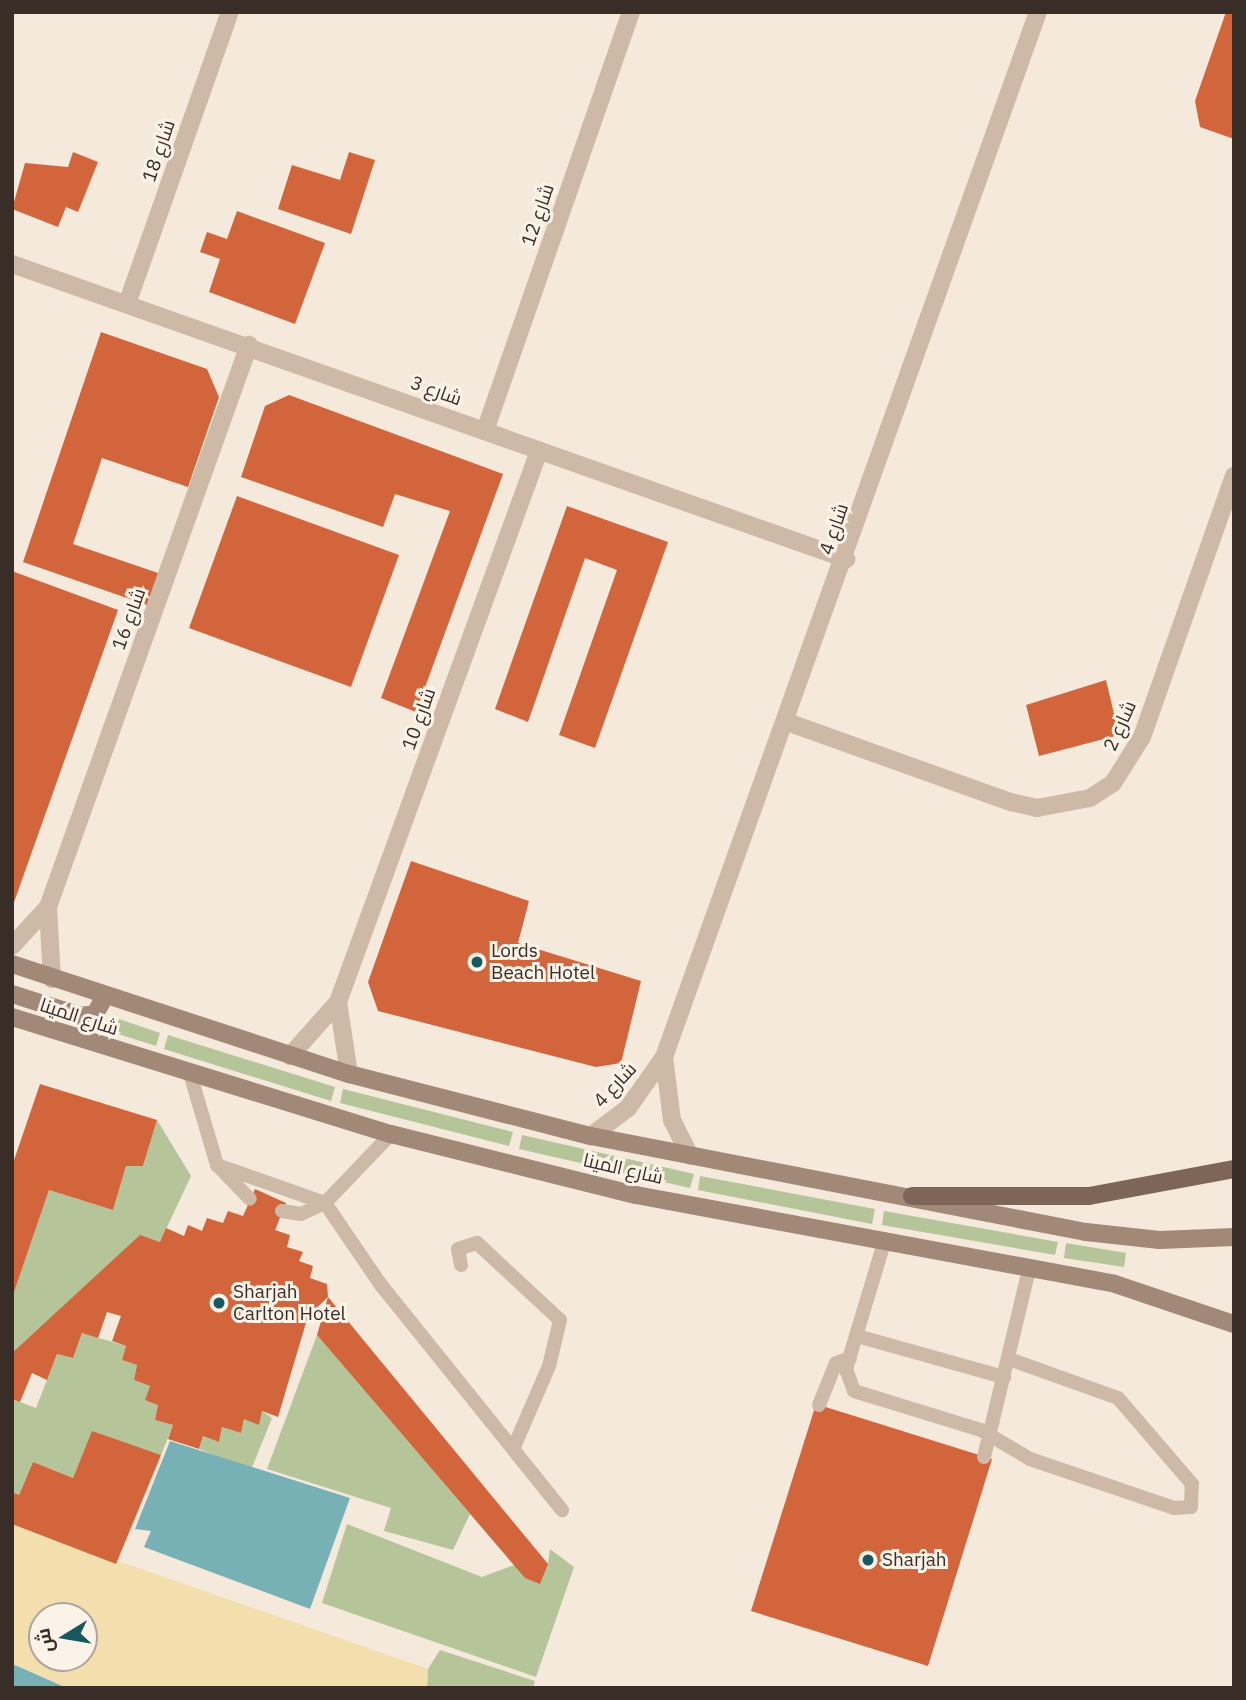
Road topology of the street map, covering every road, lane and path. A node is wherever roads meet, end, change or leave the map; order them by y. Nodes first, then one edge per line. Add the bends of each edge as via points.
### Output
1 (631, 12) edge
2 (1038, 12) edge
3 (225, 14) edge
4 (12, 264) edge
5 (127, 304) junction
6 (249, 345) junction
7 (485, 431) junction
8 (539, 451) junction
9 (1233, 483) edge
10 (846, 559) junction
11 (787, 722) junction
12 (48, 907) junction
13 (12, 946) edge
14 (12, 964) edge
15 (52, 979) junction
16 (12, 994) edge
17 (105, 996) junction
18 (338, 1002) junction
19 (12, 1017) edge
20 (290, 1056) junction
21 (664, 1057) junction
22 (349, 1074) junction
23 (191, 1077) junction
24 (391, 1134) junction
25 (591, 1136) junction
26 (690, 1157) junction
27 (218, 1165) junction
28 (1234, 1169) edge
29 (912, 1196) junction
30 (250, 1199) dead end
31 (326, 1203) junction
32 (282, 1211) dead end
33 (1234, 1237) edge
34 (884, 1243) junction
35 (461, 1265) dead end
36 (1029, 1270) junction
37 (1234, 1324) edge
38 (857, 1336) junction
39 (850, 1358) junction
40 (1009, 1359) junction
41 (1004, 1377) junction
42 (818, 1405) dead end
43 (990, 1435) junction
44 (513, 1449) junction
45 (984, 1457) dead end
46 (562, 1510) dead end

1 - 7 street, شارع 12
2 - 10 street, شارع 4
3 - 5 street, شارع 18
4 - 5 street, شارع 3
5 - 6 street, شارع 3
6 - 7 street, شارع 3
6 - 12 street, شارع 16
7 - 8 street, شارع 3
8 - 10 street, شارع 3
8 - 18 street, شارع 10
9 - 11 street, شارع 2 via 1142,737 1113,783 1090,798 1037,808 1011,802
10 - 11 street, شارع 4
11 - 21 street, شارع 4
12 - 13 street, شارع 16
12 - 15 street, شارع 16
14 - 15 main road, شارع المينا
15 - 17 main road, شارع المينا
16 - 17 main road via 81,1016 100,1009
17 - 20 main road, شارع المينا
18 - 20 street, شارع 10
18 - 22 street, شارع 10
19 - 23 main road, شارع المينا
20 - 22 main road, شارع المينا
21 - 25 street, شارع 4 via 628,1108
21 - 26 street, شارع 4 via 673,1120
22 - 25 main road, شارع المينا
23 - 24 main road, شارع المينا
23 - 27 lane
24 - 31 lane
24 - 34 main road, شارع المينا via 636,1195
25 - 26 main road, شارع المينا
26 - 29 main road, شارع المينا
27 - 30 lane
27 - 31 lane
28 - 29 main road via 1089,1196
29 - 33 main road, شارع المينا via 1099,1233
31 - 32 lane via 301,1214
31 - 44 lane via 381,1285
34 - 36 main road, شارع المينا
34 - 38 lane
35 - 44 lane via 458,1249 477,1242 560,1320 549,1366
36 - 37 main road, شارع المينا via 1145,1291
36 - 40 lane
38 - 39 lane
38 - 41 lane
39 - 42 lane via 836,1363
39 - 43 lane via 846,1377 854,1391
40 - 41 lane
40 - 43 lane via 1118,1398 1192,1484 1196,1500 1183,1510 1174,1508 1018,1455
41 - 43 lane
43 - 45 lane
44 - 46 lane

